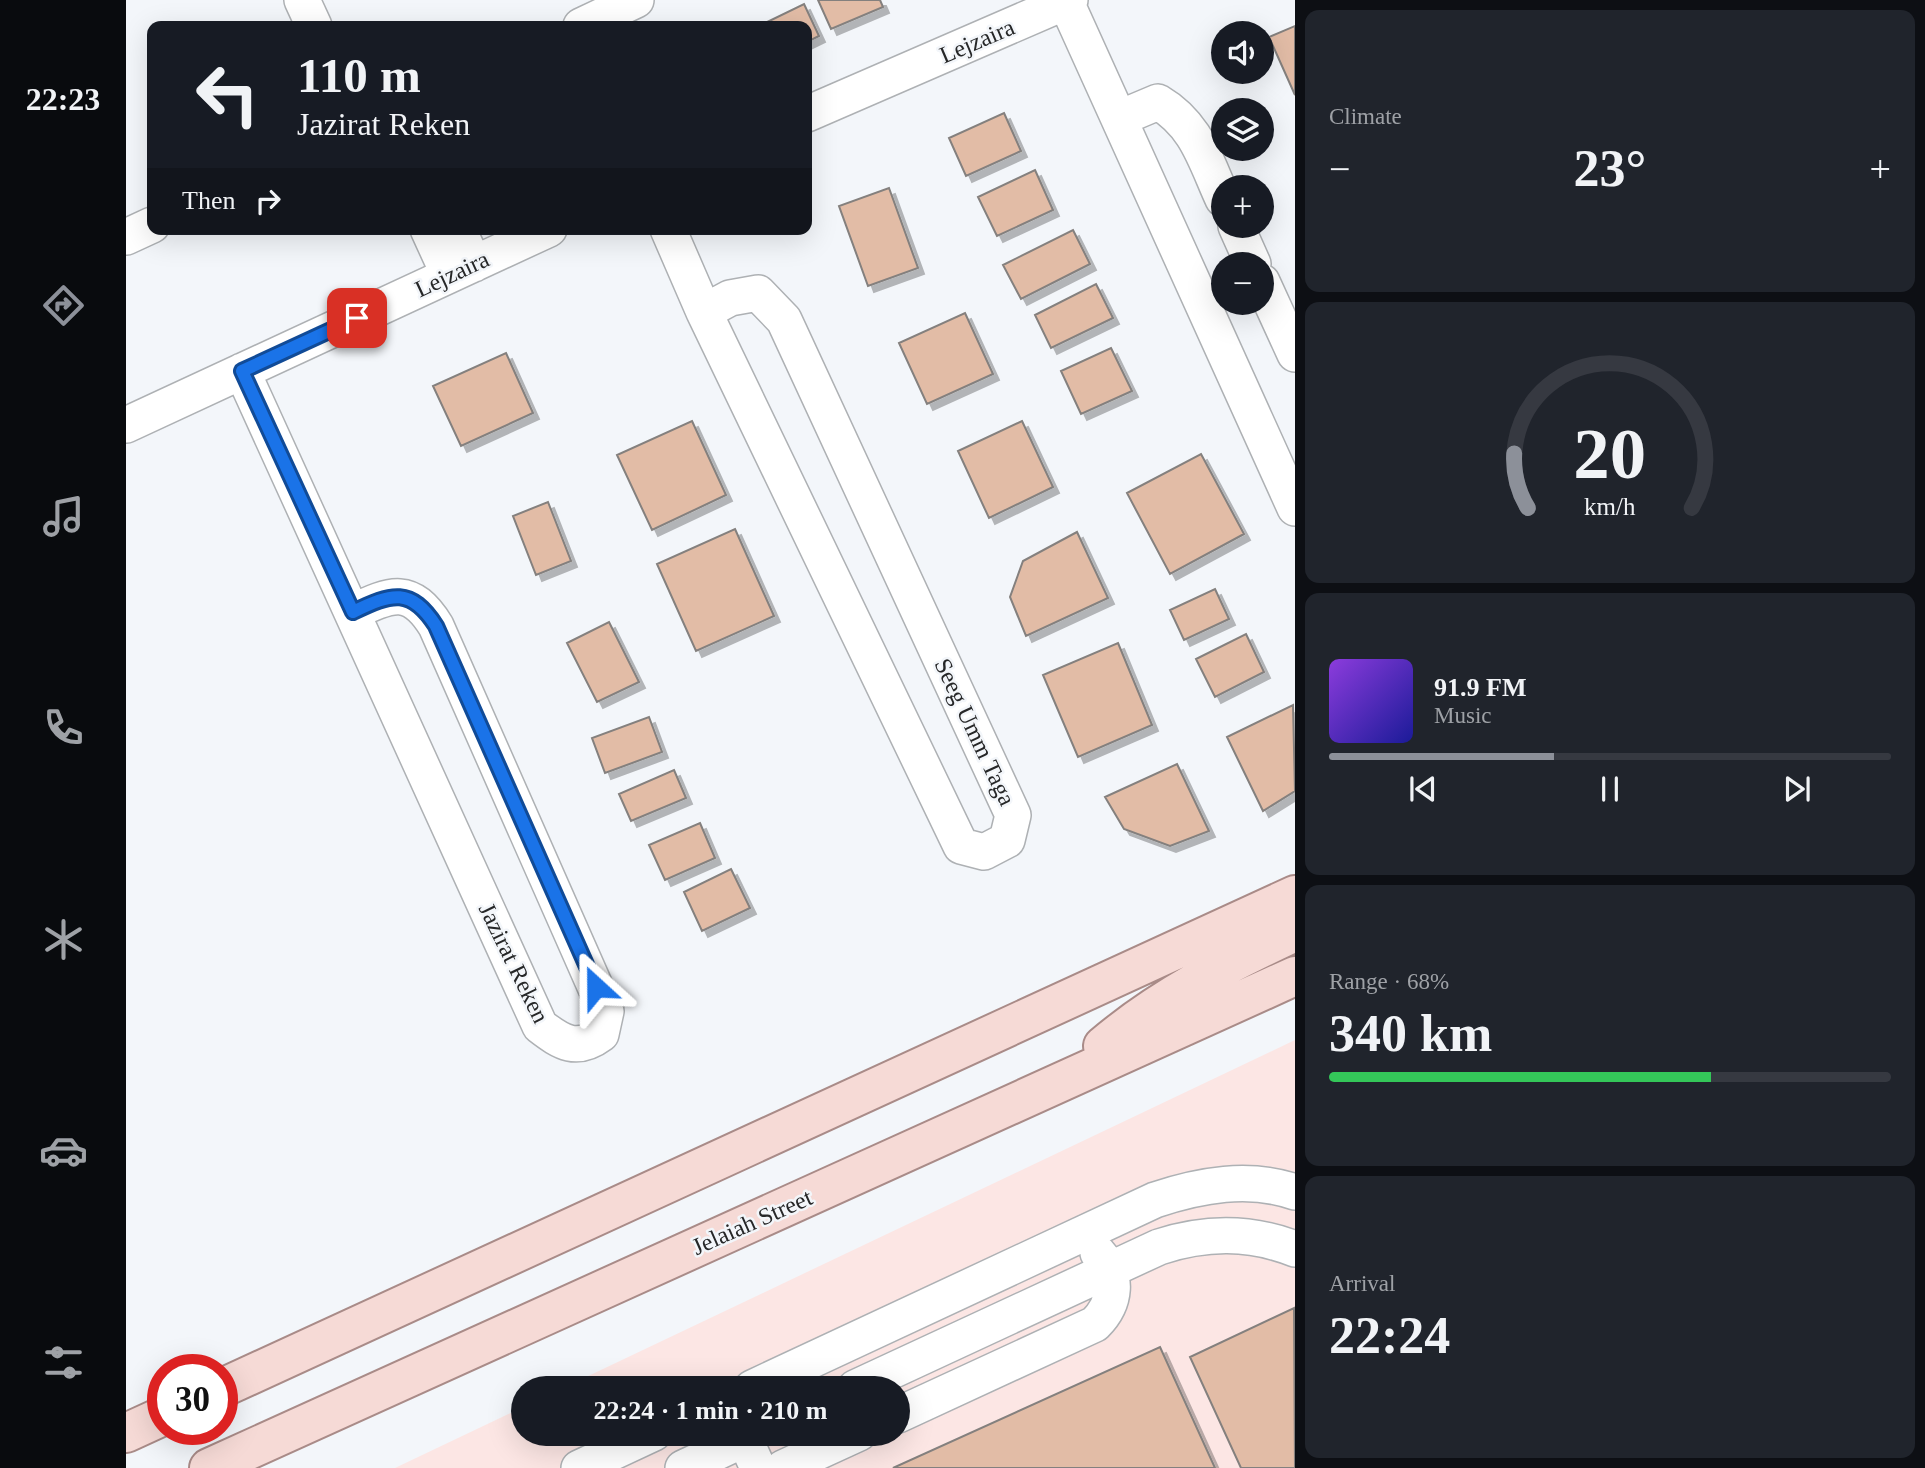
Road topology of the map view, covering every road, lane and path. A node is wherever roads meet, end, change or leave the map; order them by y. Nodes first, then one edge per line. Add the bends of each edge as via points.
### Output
1 (302, 0) edge
2 (636, 0) edge
3 (1068, 1) edge
4 (312, 21) edge
5 (592, 21) edge
6 (812, 112) edge
7 (1120, 118) junction
8 (1212, 175) edge
9 (147, 227) edge
10 (433, 235) edge
11 (458, 235) edge
12 (536, 235) edge
13 (671, 235) edge
14 (126, 237) edge
15 (462, 270) junction
16 (1274, 308) edge
17 (704, 312) junction
18 (1295, 354) edge
19 (242, 371) junction
20 (126, 425) edge
21 (1295, 508) edge
22 (353, 612) junction
23 (1295, 895) edge
24 (1295, 932) edge
25 (1295, 976) edge
26 (1065, 1080) junction
27 (1295, 1192) edge
28 (1067, 1241) junction
29 (1295, 1250) edge
30 (1110, 1270) junction
31 (778, 1376) edge
32 (881, 1376) edge
33 (238, 1381) edge
34 (910, 1409) edge
35 (147, 1423) edge
36 (126, 1433) edge
37 (626, 1446) edge
38 (745, 1446) edge
39 (757, 1446) edge
40 (831, 1446) edge
41 (254, 1457) edge
42 (209, 1468) edge
43 (579, 1468) edge
44 (683, 1468) edge
45 (783, 1468) edge

1 - 4 street
2 - 5 street
3 - 6 street, Lejzaira
3 - 7 street
7 - 8 street via 1157,102 1179,115
7 - 21 street
9 - 14 street
10 - 15 street
11 - 15 street
12 - 15 street, Lejzaira
13 - 17 street, Seeg Umm Taga
15 - 19 street, Lejzaira
16 - 18 street
17 - 17 street, Seeg Umm Taga via 961,846 984,852 1007,840 1013,815 784,320 758,293 730,298
19 - 20 street, Lejzaira
19 - 22 street, Jazirat Reken
22 - 22 street, Jazirat Reken via 541,1026 559,1041 575,1046 590,1042 601,1034 606,1012 436,626 424,607 405,596 379,599
23 - 33 main road
24 - 26 main road via 1207,973 1129,1025
25 - 26 main road, Jelaiah Street
26 - 41 main road, Jelaiah Street
27 - 28 street via 1248,1183 1201,1187 1155,1200
28 - 30 street via 1097,1252
28 - 31 street
29 - 30 street via 1256,1237 1206,1235 1158,1247
30 - 32 street
30 - 34 street via 1112,1293 1104,1315 1095,1324
35 - 36 main road
37 - 43 street
38 - 44 street
39 - 45 street
40 - 45 street
41 - 42 main road, Jelaiah Street

